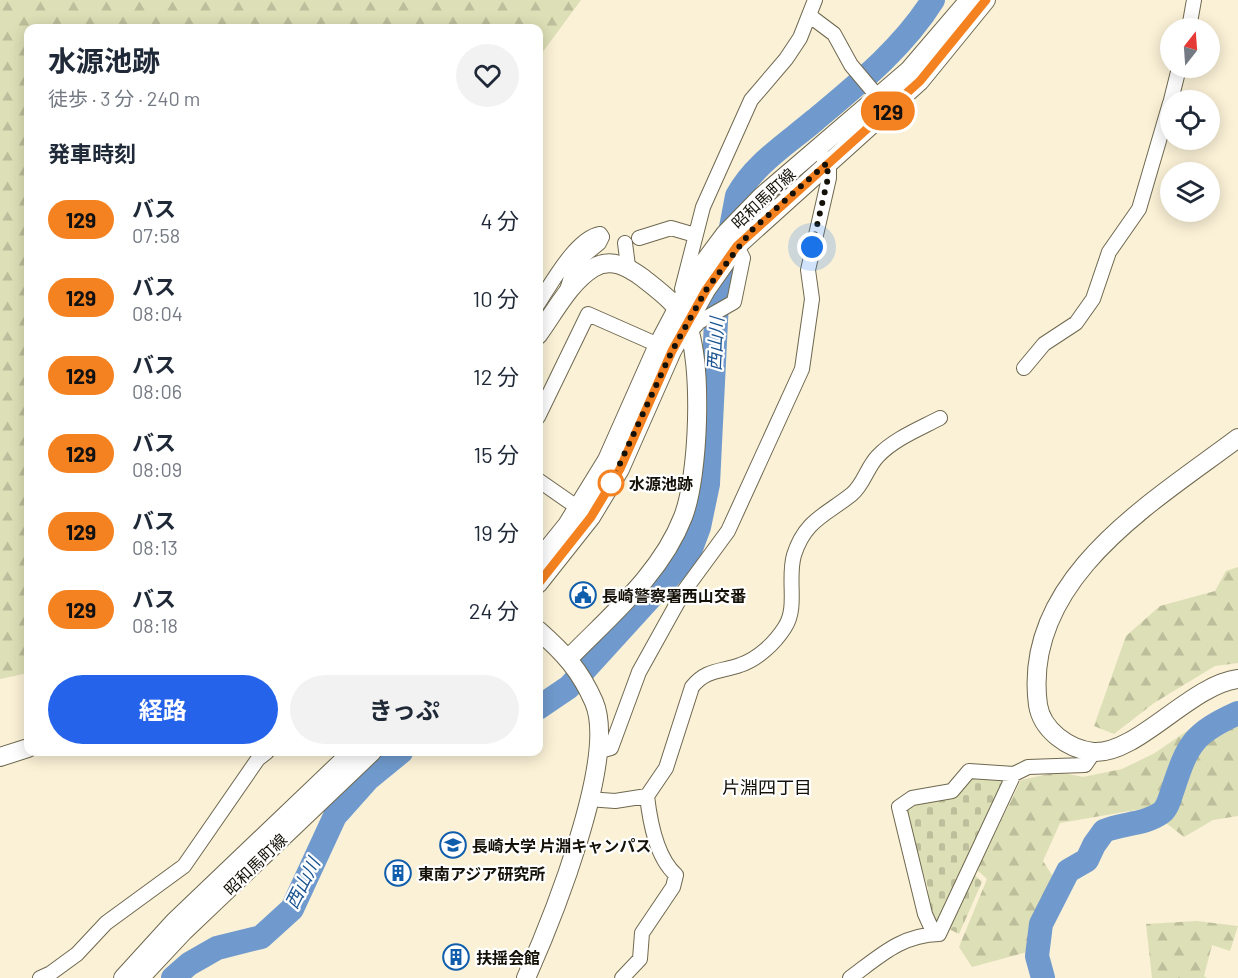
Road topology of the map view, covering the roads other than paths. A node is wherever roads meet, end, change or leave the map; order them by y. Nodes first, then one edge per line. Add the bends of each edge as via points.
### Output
1 (816, 0) edge
2 (969, 0) edge
3 (986, 0) edge
4 (1194, 0) edge
5 (810, 16) junction
6 (1191, 18) edge
7 (879, 98) junction
8 (1160, 135) edge
9 (822, 156) junction
10 (695, 235) junction
11 (639, 238) dead end
12 (625, 243) dead end
13 (737, 246) junction
14 (628, 266) junction
15 (543, 296) edge
16 (565, 298) junction
17 (690, 320) junction
18 (543, 328) edge
19 (665, 348) junction
20 (1024, 368) dead end
21 (543, 407) edge
22 (940, 418) dead end
23 (1238, 438) edge
24 (543, 483) edge
25 (585, 512) junction
26 (543, 556) edge
27 (543, 576) edge
28 (543, 635) edge
29 (569, 658) junction
30 (1238, 679) edge
31 (24, 749) edge
32 (600, 752) junction
33 (1094, 752) junction
34 (262, 756) edge
35 (348, 756) edge
36 (368, 756) edge
37 (0, 757) edge
38 (1014, 774) junction
39 (647, 796) junction
40 (588, 799) junction
41 (934, 934) junction
42 (40, 978) edge
43 (123, 978) edge
44 (140, 978) edge
45 (526, 978) edge
46 (622, 978) edge
47 (850, 978) edge

1 - 5 street
2 - 7 main road, 昭和馬町線 via 909,70
3 - 7 main road, 昭和馬町線 via 950,47
4 - 6 street
5 - 7 street via 834,34 853,68
5 - 10 street via 786,59 751,100 703,207
7 - 9 main road, 昭和馬町線
8 - 20 street via 1138,209 1109,252 1093,299 1076,323 1044,344
9 - 13 main road, 昭和馬町線
9 - 17 main road, 昭和馬町線 via 743,213 696,273
9 - 32 street via 828,178 808,270 812,299 802,369 728,531 684,591 639,672 611,748
10 - 11 street via 671,228
10 - 17 street
12 - 14 street
13 - 17 main road, 昭和馬町線
13 - 17 street via 743,258 734,302
14 - 16 main road via 610,263 595,267
14 - 17 main road
15 - 16 street via 567,260 592,236 600,234 599,243 574,266
16 - 18 main road
17 - 19 main road, 昭和馬町線
17 - 19 street
17 - 29 main road via 696,396 694,455 692,486 683,517 663,557 643,582
19 - 21 street via 588,314
19 - 25 main road, 昭和馬町線 via 607,460
22 - 39 street via 889,446 871,464 853,493 808,527 794,555 792,608 786,627 756,658 699,678 687,700 666,768
23 - 33 main road via 1131,519 1091,555 1053,613 1035,686 1039,710 1051,732 1073,747
24 - 25 street
25 - 26 main road, 昭和馬町線
25 - 27 main road, 昭和馬町線
28 - 29 main road
29 - 32 main road via 595,703
30 - 33 main road via 1210,688 1120,746
31 - 37 main road
32 - 40 main road
33 - 38 street via 1085,765 1028,767
34 - 42 street via 184,866 106,923 77,954
35 - 43 main road, 昭和馬町線 via 174,922
36 - 44 main road, 昭和馬町線
38 - 41 street via 939,934
38 - 41 street via 969,771 952,791 912,798 898,807 925,914
39 - 40 street via 615,801
39 - 46 street via 654,835 666,866 676,875 673,887 642,933 640,959
40 - 45 main road via 569,872
41 - 47 street via 915,936 888,949

